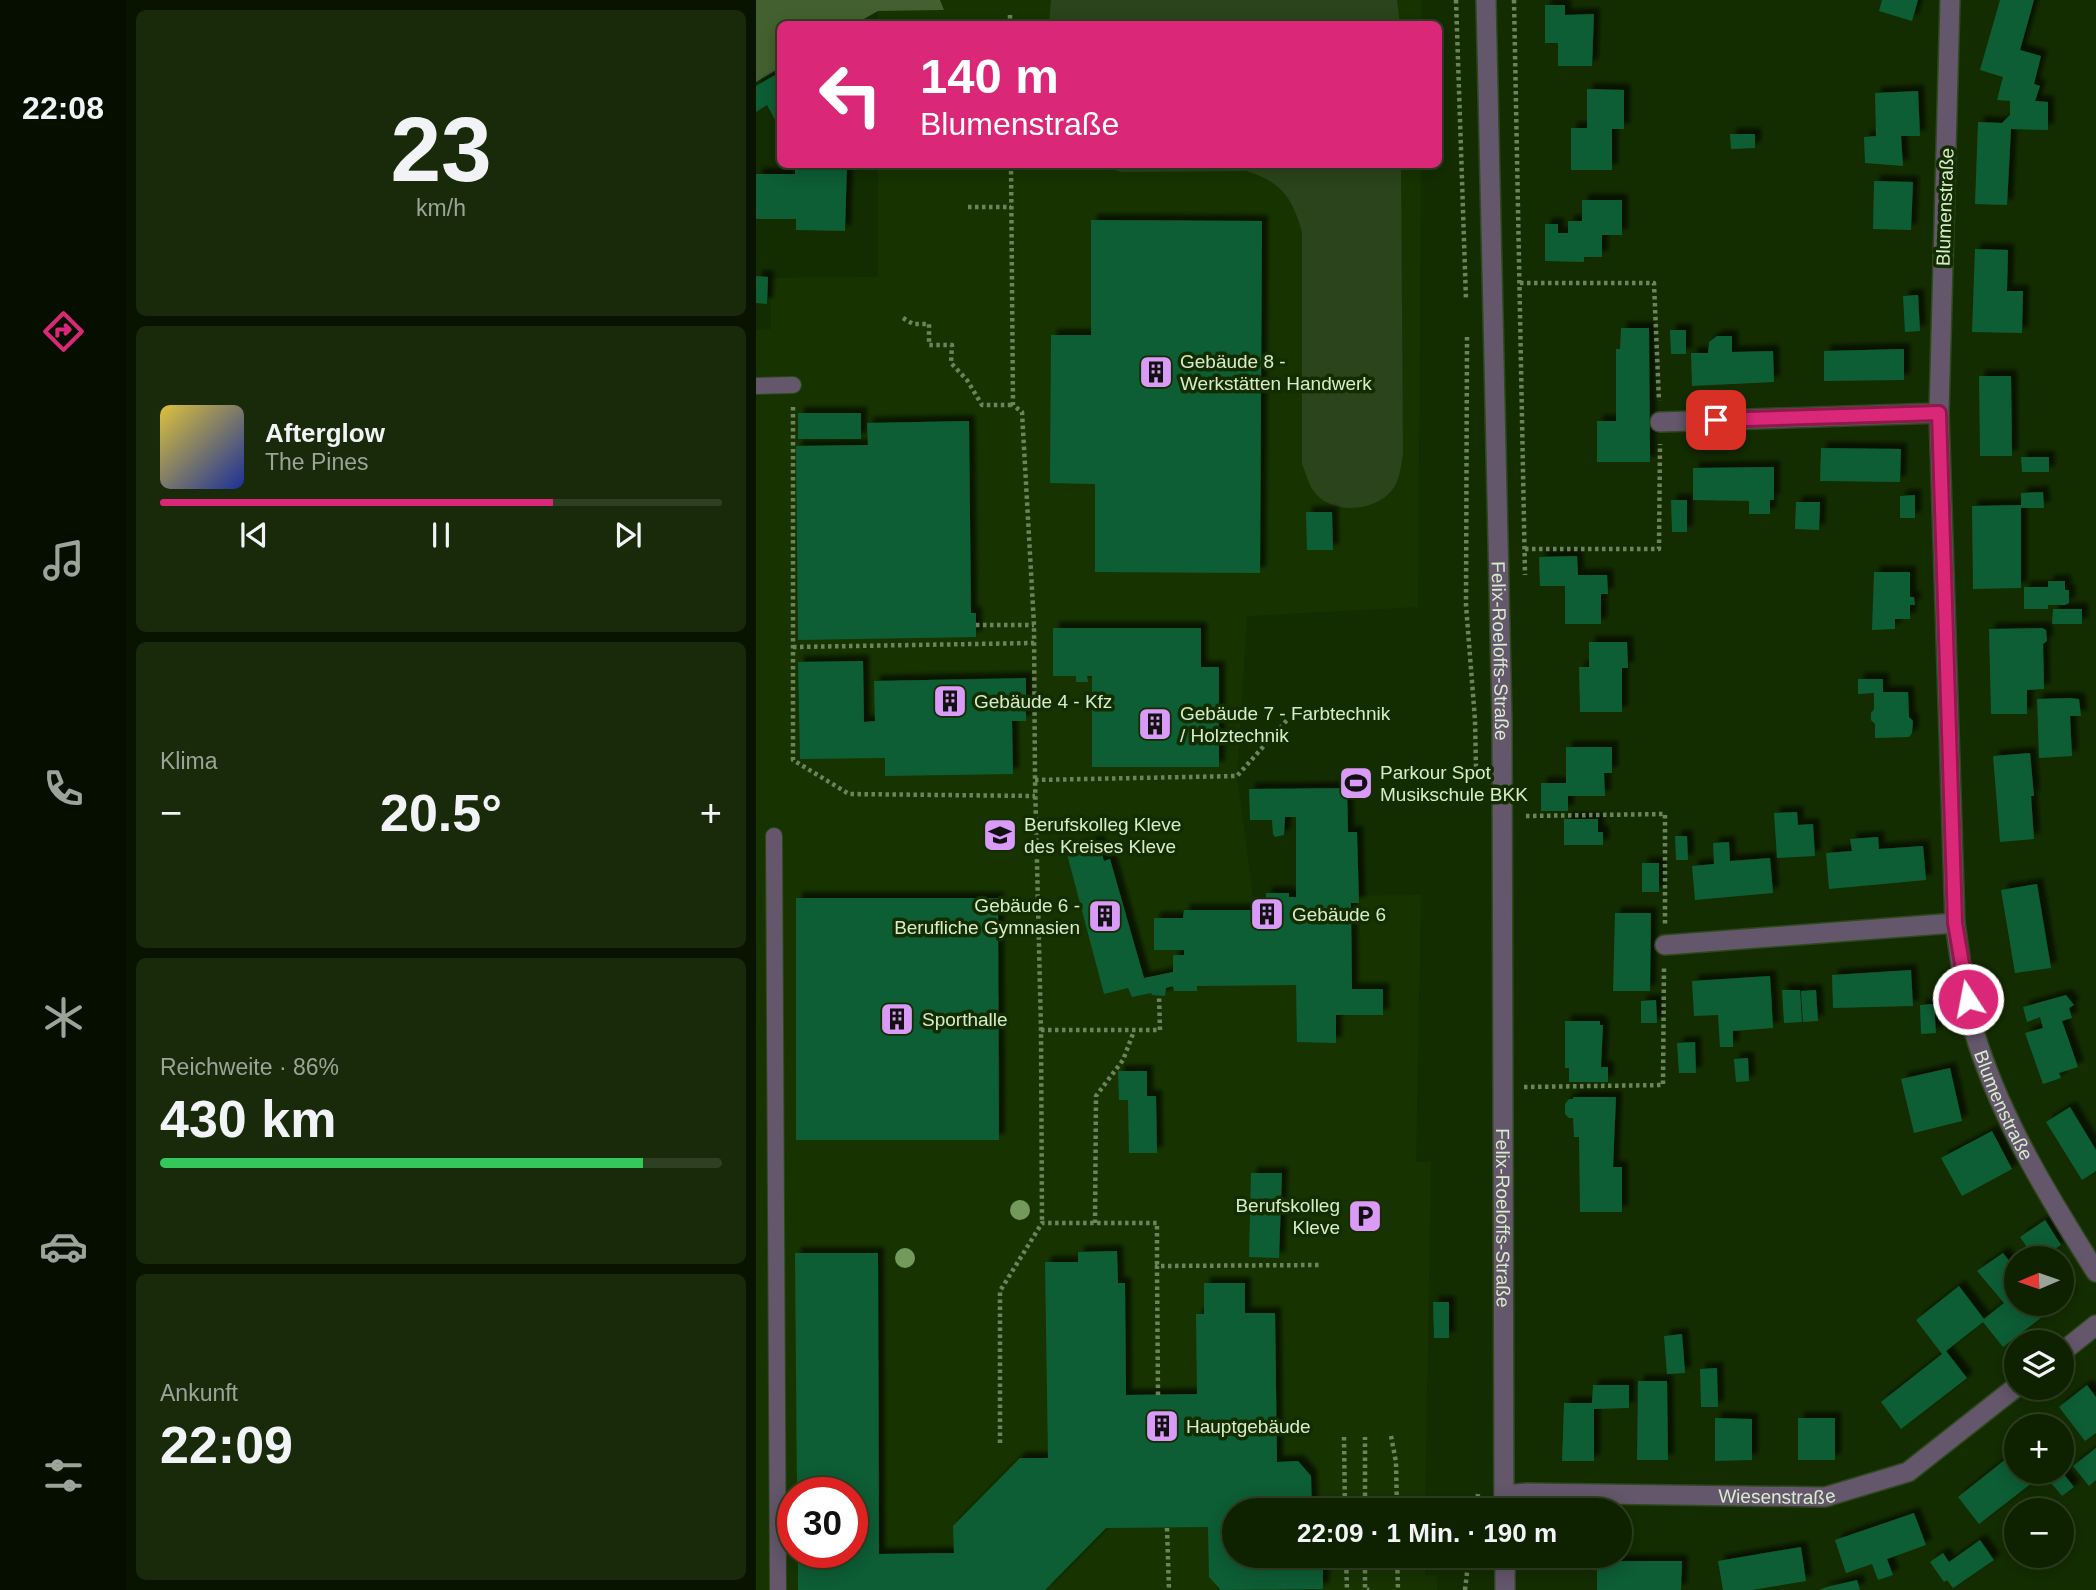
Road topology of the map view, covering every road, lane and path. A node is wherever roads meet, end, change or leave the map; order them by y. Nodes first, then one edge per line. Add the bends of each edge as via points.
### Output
1 (1456, 0) edge
2 (1486, 0) edge
3 (1950, 0) edge
4 (1010, 15) dead end
5 (1010, 21) edge
6 (1011, 168) edge
7 (968, 207) dead end
8 (1011, 207) junction
9 (1520, 283) dead end
10 (1466, 302) dead end
11 (903, 318) dead end
12 (1467, 328) dead end
13 (793, 385) joint
14 (756, 386) edge
15 (1013, 405) junction
16 (1939, 413) junction
17 (1660, 422) junction
18 (1525, 549) dead end
19 (976, 625) dead end
20 (1034, 625) junction
21 (1034, 643) junction
22 (793, 647) junction
23 (1288, 719) dead end
24 (1476, 775) dead end
25 (1035, 780) junction
26 (1035, 796) junction
27 (1526, 816) dead end
28 (774, 836) dead end
29 (1955, 923) junction
30 (1665, 945) junction
31 (1159, 995) dead end
32 (1041, 1030) junction
33 (1134, 1031) junction
34 (1523, 1087) dead end
35 (1042, 1223) junction
36 (1095, 1223) junction
37 (1320, 1265) dead end
38 (1157, 1266) junction
39 (2096, 1272) edge
40 (2096, 1325) edge
41 (2074, 1342) edge
42 (1158, 1395) dead end
43 (2004, 1396) edge
44 (1391, 1436) dead end
45 (1344, 1437) dead end
46 (1365, 1437) dead end
47 (1000, 1443) dead end
48 (1479, 1487) dead end
49 (1345, 1498) edge
50 (1365, 1498) edge
51 (1397, 1498) edge
52 (1478, 1498) edge
53 (1504, 1498) edge
54 (1516, 1498) edge
55 (1167, 1528) dead end
56 (1346, 1568) edge
57 (1365, 1568) edge
58 (1397, 1568) edge
59 (1468, 1568) edge
60 (1505, 1568) edge
61 (778, 1590) edge
62 (1169, 1590) edge
63 (1347, 1590) edge
64 (1369, 1590) edge
65 (1398, 1590) edge
66 (1465, 1590) edge
67 (1505, 1590) edge

1 - 10 path
2 - 53 street, Felix-Roeloffs-Straße via 1502,720
3 - 16 street, Blumenstraße
4 - 5 path
6 - 8 path
7 - 8 path
8 - 15 path
9 - 17 path via 1654,284
11 - 15 path via 913,324 929,324 929,345 952,345 951,363 982,405
12 - 24 path via 1466,605
13 - 14 lane
13 - 22 path
15 - 20 path via 1022,412
16 - 17 street
16 - 29 street, Blumenstraße
17 - 18 path via 1659,550
19 - 20 path
20 - 21 path
21 - 22 path
21 - 25 path
22 - 26 path via 793,760 849,794
23 - 25 path via 1237,776
25 - 26 path
26 - 32 path
27 - 30 path via 1665,814
28 - 61 lane
29 - 30 street
29 - 39 street, Blumenstraße via 1977,1042 2004,1114
30 - 34 path via 1663,1085
31 - 33 path via 1160,1030
32 - 33 path
32 - 35 path
33 - 36 path via 1123,1060 1096,1096
35 - 36 path
35 - 47 path via 1000,1291
36 - 38 path via 1157,1223
37 - 38 path
38 - 42 path
40 - 41 street
43 - 54 street, Wiesenstraße via 1908,1472 1825,1497 1527,1493
44 - 51 path
45 - 49 path
46 - 50 path
48 - 52 path
55 - 62 path
56 - 63 path
57 - 64 path via 1365,1590
58 - 65 path
59 - 66 path
60 - 67 street

